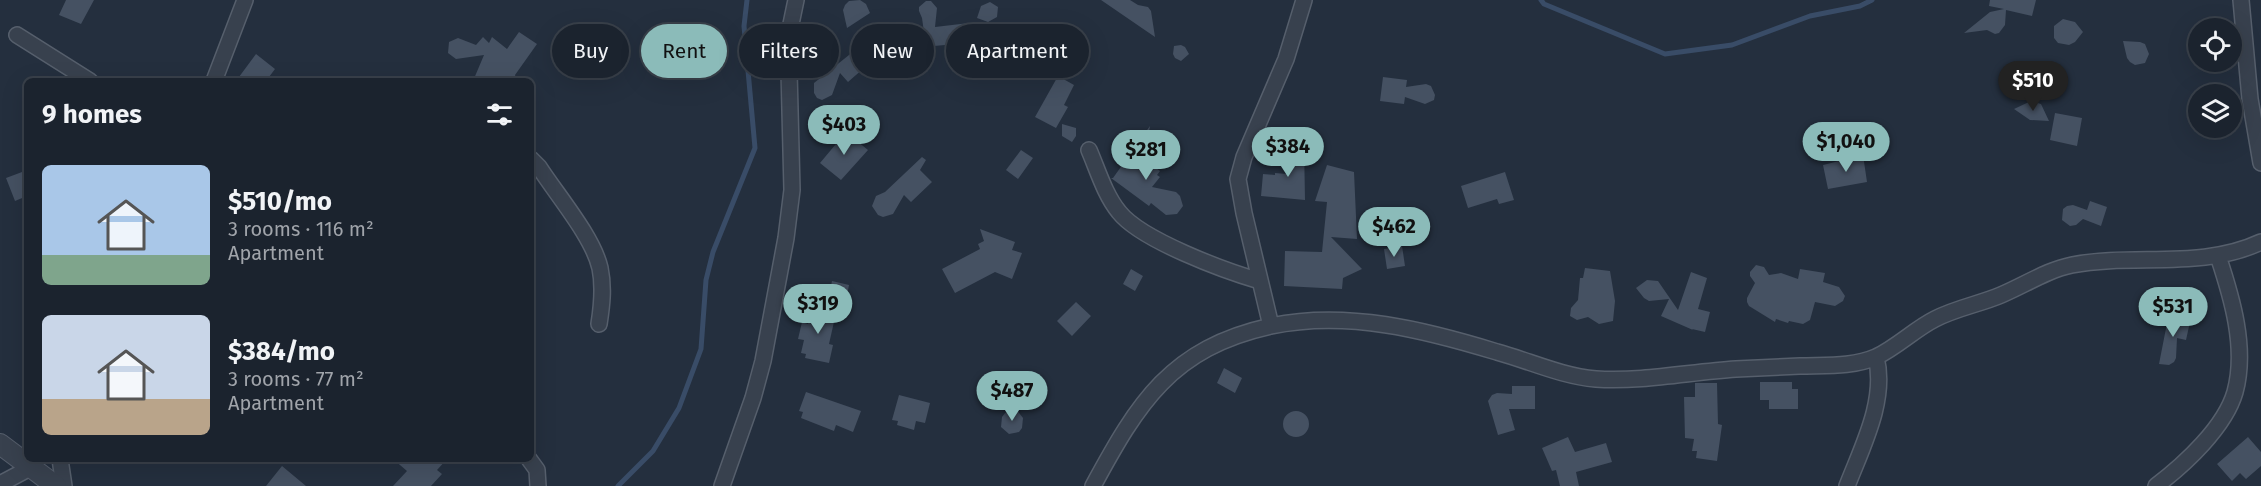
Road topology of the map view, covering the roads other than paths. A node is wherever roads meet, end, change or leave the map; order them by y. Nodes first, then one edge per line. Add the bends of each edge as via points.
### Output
1 (245, 0) edge
2 (796, 0) edge
3 (1304, 0) edge
4 (2241, 0) edge
5 (17, 35) dead end
6 (85, 78) edge
7 (215, 78) edge
8 (1089, 150) dead end
9 (534, 163) edge
10 (2261, 163) edge
11 (2261, 242) edge
12 (2218, 256) junction
13 (1260, 281) junction
14 (599, 324) dead end
15 (1271, 326) junction
16 (1876, 357) junction
17 (0, 444) edge
18 (60, 462) edge
19 (531, 462) edge
20 (30, 468) junction
21 (0, 484) edge
22 (56, 486) edge
23 (64, 486) edge
24 (538, 486) edge
25 (722, 486) edge
26 (1093, 486) edge
27 (1847, 486) edge
28 (2156, 486) edge

1 - 7 street
2 - 25 street via 789,71 792,190 786,238 763,361
3 - 13 street via 1286,59 1238,179
4 - 10 street via 2250,99
5 - 6 street
8 - 13 street via 1107,191 1128,221 1206,262
9 - 14 street via 595,252 603,294
11 - 12 street
12 - 16 street via 2094,262 2051,271 2002,295 1952,311
12 - 28 street via 2235,319 2239,367 2235,393 2199,448
13 - 15 street
15 - 16 street via 1364,321 1405,328 1553,371 1596,379 1828,366
15 - 26 street via 1221,342 1171,373 1128,424
16 - 27 street via 1880,385
17 - 20 street
18 - 23 street
19 - 24 street via 537,470
20 - 21 street
20 - 22 street

